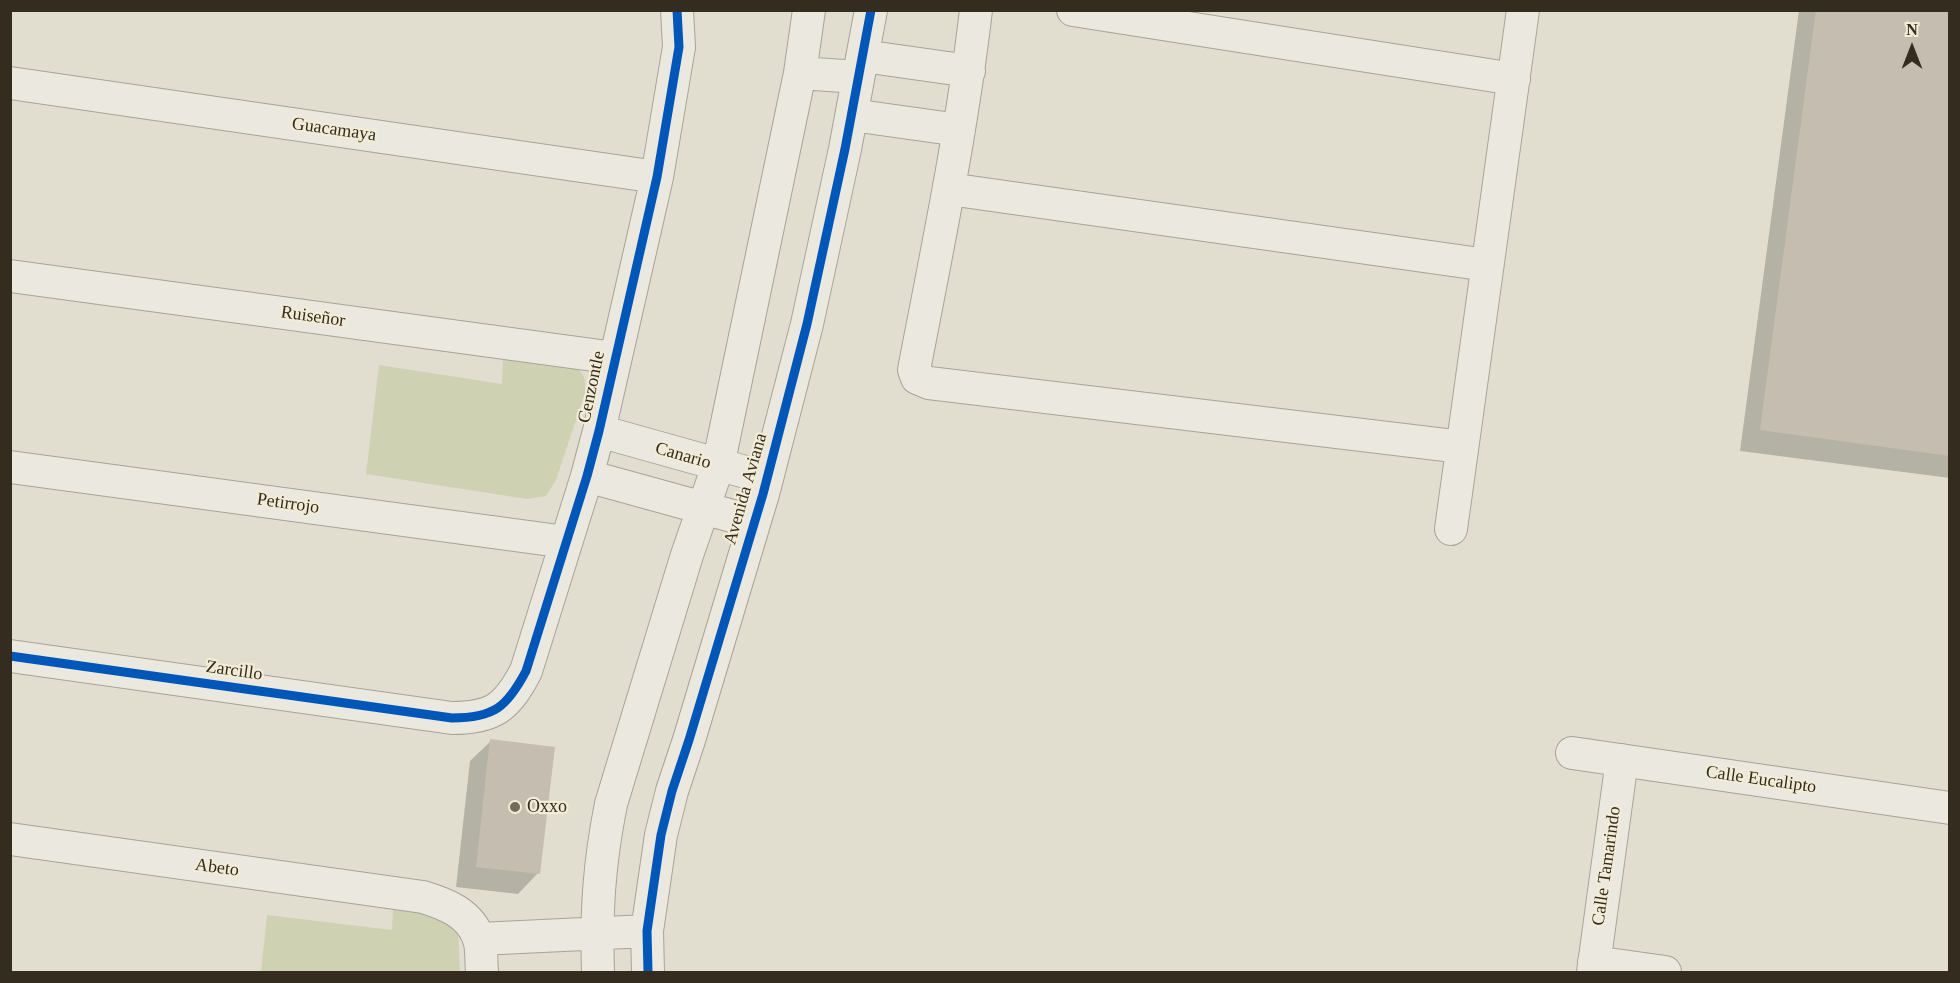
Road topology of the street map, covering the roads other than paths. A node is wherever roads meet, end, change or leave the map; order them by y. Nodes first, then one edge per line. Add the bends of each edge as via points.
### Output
1 (677, 10) edge
2 (809, 10) edge
3 (871, 10) edge
4 (976, 10) edge
5 (1073, 10) edge
6 (1523, 10) edge
7 (861, 66) junction
8 (969, 71) junction
9 (800, 73) junction
10 (1514, 79) junction
11 (10, 83) edge
12 (852, 115) junction
13 (959, 130) junction
14 (657, 177) junction
15 (949, 189) junction
16 (1487, 265) junction
17 (10, 276) edge
18 (615, 358) junction
19 (599, 431) junction
20 (1462, 447) junction
21 (718, 466) junction
22 (10, 467) edge
23 (587, 476) junction
24 (767, 478) junction
25 (705, 508) junction
26 (754, 522) junction
27 (1451, 530) dead end
28 (566, 542) junction
29 (10, 656) edge
30 (452, 718) joint
31 (1572, 753) dead end
32 (1622, 760) junction
33 (1950, 808) edge
34 (10, 839) edge
35 (647, 931) junction
36 (596, 933) junction
37 (479, 939) junction
38 (1593, 967) edge
39 (648, 969) edge
40 (482, 972) edge
41 (598, 972) edge
42 (1665, 972) edge

1 - 14 street, Cenzontle via 679,47
2 - 9 street, Avenida Aviana
3 - 7 street, Avenida Aviana
4 - 8 street
5 - 10 street
6 - 10 street
7 - 8 street
7 - 9 street
7 - 12 street, Avenida Aviana
8 - 13 street
9 - 21 street, Avenida Aviana
10 - 16 street
11 - 14 street, Guacamaya
12 - 13 street
12 - 24 street, Avenida Aviana via 807,324
13 - 15 street
14 - 18 street, Cenzontle
15 - 16 street
15 - 20 street via 914,370 917,378 929,383
16 - 20 street
17 - 18 street, Ruiseñor
18 - 19 street, Cenzontle
19 - 21 street, Canario
19 - 23 street, Cenzontle
20 - 27 street
21 - 24 street, Canario
21 - 25 street, Avenida Aviana
22 - 28 street, Petirrojo
23 - 25 street
23 - 28 street, Cenzontle
24 - 26 street, Avenida Aviana
25 - 26 street
25 - 36 street, Avenida Aviana via 611,804 599,875
26 - 35 street, Avenida Aviana via 672,791 661,835
28 - 30 street, Cenzontle via 526,671 516,689 506,704 490,714
29 - 30 street, Zarcillo
31 - 32 street, Calle Eucalipto
32 - 33 street, Calle Eucalipto
32 - 38 street, Calle Tamarindo
34 - 37 street, Abeto via 423,897 455,909 467,919
35 - 36 street
35 - 39 street, Avenida Aviana
36 - 37 street
36 - 41 street, Avenida Aviana
37 - 40 street
38 - 42 street
39 - 41 street

